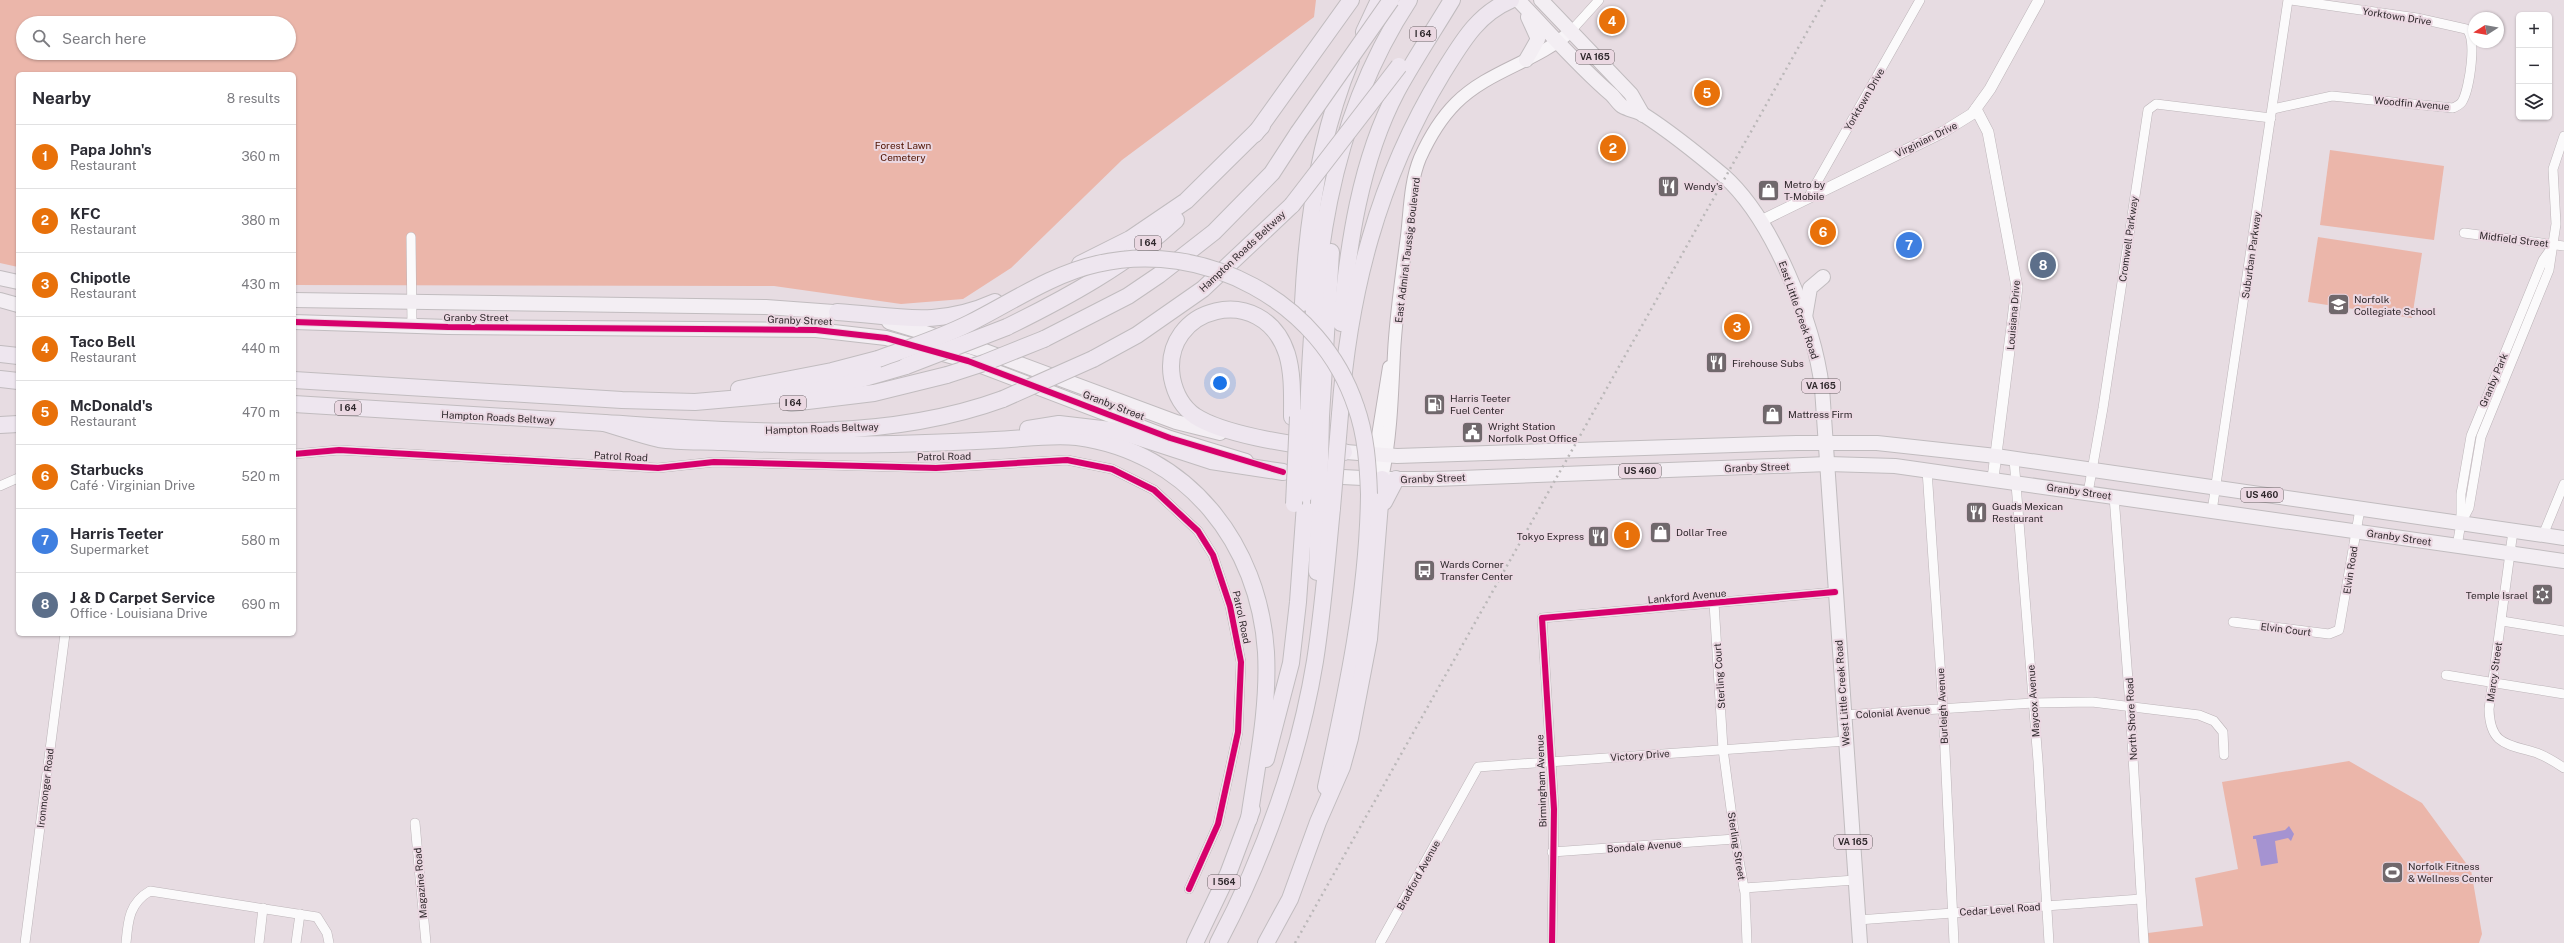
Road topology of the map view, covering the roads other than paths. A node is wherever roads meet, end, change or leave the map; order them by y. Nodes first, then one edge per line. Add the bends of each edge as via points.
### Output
1 (1391, 0) edge
2 (1409, 0) edge
3 (1446, 0) edge
4 (1452, 0) edge
5 (1511, 0) edge
6 (1518, 0) edge
7 (1542, 0) edge
8 (1599, 0) edge
9 (1920, 0) edge
10 (2039, 0) edge
11 (2289, 0) edge
12 (1349, 2) edge
13 (1377, 4) edge
14 (2455, 26) joint
15 (1571, 31) junction
16 (1558, 42) junction
17 (1526, 60) junction
18 (2273, 108) junction
19 (1976, 109) junction
20 (1643, 114) junction
21 (2272, 118) junction
22 (1262, 126) junction
23 (2564, 136) edge
24 (1808, 198) junction
25 (1761, 221) junction
26 (2464, 232) dead end
27 (412, 238) dead end
28 (2554, 244) junction
29 (2564, 246) edge
30 (1823, 277) dead end
31 (0, 278) edge
32 (16, 282) edge
33 (0, 300) edge
34 (296, 300) edge
35 (411, 302) junction
36 (16, 304) edge
37 (837, 312) junction
38 (296, 322) edge
39 (1805, 322) junction
40 (412, 326) junction
41 (296, 380) edge
42 (593, 398) junction
43 (637, 400) junction
44 (296, 404) edge
45 (402, 411) junction
46 (296, 412) edge
47 (1315, 416) junction
48 (604, 423) junction
49 (16, 424) edge
50 (0, 425) edge
51 (972, 440) junction
52 (1826, 443) junction
53 (296, 454) edge
54 (1339, 455) junction
55 (1382, 455) junction
56 (1996, 456) junction
57 (2014, 459) junction
58 (1828, 464) junction
59 (1927, 470) junction
60 (2092, 470) junction
61 (1283, 472) junction
62 (1993, 478) junction
63 (16, 479) edge
64 (1385, 479) junction
65 (2016, 482) junction
66 (2564, 484) edge
67 (0, 486) edge
68 (2216, 488) junction
69 (2088, 493) junction
70 (2114, 496) junction
71 (1312, 505) junction
72 (2360, 509) junction
73 (2212, 510) junction
74 (2461, 523) junction
75 (2355, 531) junction
76 (2513, 531) junction
77 (2543, 535) junction
78 (2564, 538) edge
79 (2457, 546) junction
80 (2511, 553) junction
81 (2564, 561) edge
82 (1835, 592) junction
83 (1714, 603) junction
84 (1542, 618) joint
85 (2502, 621) junction
86 (2233, 622) dead end
87 (2338, 630) joint
88 (2564, 631) edge
89 (65, 636) edge
90 (2446, 675) dead end
91 (2493, 682) junction
92 (2564, 694) edge
93 (2033, 702) junction
94 (2130, 706) junction
95 (1943, 708) junction
96 (1844, 715) junction
97 (1846, 741) junction
98 (1724, 749) junction
99 (2224, 755) dead end
100 (1551, 762) junction
101 (2564, 768) edge
102 (1283, 790) junction
103 (1456, 806) joint
104 (1249, 819) junction
105 (1318, 822) junction
106 (415, 823) dead end
107 (1735, 839) junction
108 (1552, 852) junction
109 (1304, 861) junction
110 (1855, 880) junction
111 (1744, 888) junction
112 (1189, 889) dead end
113 (2141, 900) junction
114 (2047, 906) junction
115 (263, 908) junction
116 (1952, 913) junction
117 (300, 914) junction
118 (1858, 920) junction
119 (25, 943) edge
120 (126, 943) edge
121 (259, 943) edge
122 (296, 943) edge
123 (329, 943) edge
124 (426, 943) edge
125 (1194, 943) edge
126 (1218, 943) edge
127 (1231, 943) edge
128 (1260, 943) edge
129 (1266, 943) edge
130 (1380, 943) edge
131 (1552, 943) edge
132 (1747, 943) edge
133 (1860, 943) edge
134 (1954, 943) edge
135 (2049, 943) edge
136 (2144, 943) edge

1 - 43 highway, I 64, bridge via 1272,173 1220,227 1159,275 1100,312 1044,339 984,363 874,394 739,408 691,408
2 - 47 highway via 1373,62 1340,148
3 - 48 highway, Hampton Roads Beltway / I 64, bridge via 1399,66 1292,205 1203,289 1137,335 1093,360 971,411 911,422 832,430 735,430
4 - 47 highway via 1397,91 1372,153 1360,198
5 - 47 highway via 1468,31 1432,91 1397,160 1362,264 1344,360
6 - 16 main road, East Little Creek Road / VA 165
6 - 17 main road via 1534,26 1538,38
7 - 15 main road, East Little Creek Road / VA 165
8 - 15 street
9 - 24 street, Yorktown Drive
10 - 19 street, Virginian Drive via 1996,80
11 - 14 street, Yorktown Drive
11 - 18 street, Suburban Parkway
12 - 22 highway, I 64
13 - 47 highway via 1343,84 1326,137 1306,248
14 - 18 street, Woodfin Avenue via 2466,28 2472,37 2471,61 2463,99 2459,106 2450,108 2332,96
15 - 16 main road, East Admiral Taussig Boulevard
15 - 20 main road, East Little Creek Road / VA 165 via 1631,94
16 - 17 main road, East Admiral Taussig Boulevard
16 - 20 main road, East Little Creek Road / VA 165 via 1622,106
17 - 55 main road, East Admiral Taussig Boulevard via 1483,82 1456,103 1439,123 1420,159 1413,189 1394,352 1394,384
18 - 21 street, Suburban Parkway
19 - 24 street, Virginian Drive via 1961,122 1943,132
19 - 56 street, Louisiana Drive via 1988,132 2016,274 2013,324
20 - 25 main road, East Little Creek Road / VA 165 via 1725,178 1740,192
21 - 60 street, Cromwell Parkway via 2156,104 2148,110
21 - 68 street, Suburban Parkway
22 - 37 highway via 1186,201 1153,225 1098,257 972,313 928,320
22 - 43 highway, I 64, bridge via 1225,171 1162,232 1077,290 1007,327 906,366 854,381 797,393 695,402
23 - 28 street, Granby Park via 2553,168 2556,224
24 - 25 street, Virginian Drive
25 - 39 main road, East Little Creek Road / VA 165 via 1783,263
26 - 28 street, Midfield Street
27 - 35 street
28 - 29 street, Midfield Street
28 - 74 street, Granby Park via 2543,260 2474,427 2461,494
30 - 39 main road via 1813,284 1809,291
31 - 32 main road
33 - 36 main road
34 - 35 main road, Granby Street / US 460
35 - 37 main road, Granby Street / US 460 via 758,306
35 - 40 street
37 - 54 main road, Granby Street / US 460 via 903,324 931,333 1176,422 1275,446
38 - 40 main road, Granby Street / US 460
39 - 52 main road, East Little Creek Road / VA 165 via 1820,378
40 - 61 main road, Granby Street / US 460 via 816,330 886,338 975,363 1170,438
41 - 42 highway, I 64
42 - 43 highway, I 64
42 - 105 highway, bridge via 695,394 748,388 878,359 962,327 1054,280 1092,265 1143,258 1206,266 1261,290 1290,311 1322,345 1338,369 1357,408 1368,462 1368,531 1354,648
44 - 45 highway, Hampton Roads Beltway / I 64
45 - 46 highway via 348,414
45 - 48 highway, Hampton Roads Beltway / I 64
47 - 54 highway, bridge
47 - 54 highway via 1292,386 1287,355 1275,331 1263,319 1250,311 1240,309 1218,310 1196,320 1183,332 1172,354 1171,370 1174,388 1180,400 1196,416 1211,424
47 - 71 highway, bridge
47 - 71 highway, bridge via 1295,446
48 - 51 highway via 660,439 749,443 893,444
49 - 50 highway
51 - 61 highway via 1059,424 1080,425 1119,431 1211,461
51 - 104 highway via 1075,437 1138,454 1172,474 1201,498 1225,526 1242,555 1255,592 1266,651 1264,715
52 - 55 main road, Granby Street / US 460
52 - 56 main road, Granby Street / US 460 via 1877,443
52 - 58 main road, West Little Creek Road / VA 165
53 - 112 street, Patrol Road via 338,450 658,468 714,462 936,468 1067,460 1112,469 1154,490 1198,531 1218,566 1234,622 1241,662 1238,732 1218,824
54 - 55 main road, Granby Street / US 460
54 - 71 highway, bridge
55 - 64 main road, East Admiral Taussig Boulevard
56 - 57 main road, Granby Street / US 460
56 - 62 street, Louisiana Drive
57 - 60 main road, Granby Street / US 460
57 - 65 street, Maycox Avenue
58 - 59 main road, Granby Street / US 460 via 1864,464
58 - 64 main road, Granby Street / US 460
58 - 82 main road, West Little Creek Road / VA 165
59 - 62 main road, Granby Street / US 460
59 - 95 street, Burleigh Avenue
60 - 68 main road, Granby Street / US 460
60 - 69 street, Cromwell Parkway
61 - 64 main road, Granby Street / US 460
62 - 65 main road, Granby Street / US 460
63 - 67 street
64 - 105 highway via 1388,490 1380,513 1369,639 1361,688 1342,767
65 - 69 main road, Granby Street / US 460
65 - 93 street, Maycox Avenue
66 - 77 street
68 - 72 main road, Granby Street / US 460
68 - 73 street, Suburban Parkway
69 - 70 main road, Granby Street / US 460
70 - 73 main road, Granby Street / US 460
70 - 94 street, North Shore Road
71 - 102 highway via 1317,549 1319,634 1309,691
71 - 104 highway via 1290,613 1280,700
72 - 74 main road, Granby Street / US 460
72 - 75 street, Elvin Road
73 - 75 main road, Granby Street / US 460
74 - 76 main road, Granby Street / US 460
74 - 79 street, Granby Park
75 - 79 main road, Granby Street / US 460
75 - 87 street, Elvin Road
76 - 77 main road, Granby Street / US 460
76 - 80 street, Marcy Street
77 - 78 main road, Granby Street / US 460
79 - 80 main road, Granby Street / US 460
80 - 81 main road, Granby Street / US 460
80 - 85 street, Marcy Street
82 - 83 street, Lankford Avenue
82 - 96 main road, West Little Creek Road / VA 165
83 - 84 street, Lankford Avenue
83 - 98 street, Sterling Court
84 - 100 street, Birmingham Avenue
85 - 88 street
85 - 91 street, Marcy Street
86 - 87 street, Elvin Court via 2329,634
89 - 119 street, Ironmonger Road
90 - 91 street
91 - 92 street
91 - 101 street, Marcy Street via 2490,719 2497,738 2514,748 2539,754
93 - 94 street, Colonial Avenue via 2092,702
93 - 95 street, Colonial Avenue
93 - 114 street, Maycox Avenue
94 - 99 street, Colonial Avenue via 2209,718 2223,732
94 - 113 street, North Shore Road
95 - 96 street, Colonial Avenue
95 - 116 street, Burleigh Avenue
96 - 97 main road, West Little Creek Road / VA 165
97 - 98 street, Victory Drive
97 - 110 main road, West Little Creek Road / VA 165
98 - 100 street, Victory Drive
98 - 107 street, Sterling Street
100 - 103 street, Victory Drive via 1478,767
100 - 108 street, Birmingham Avenue via 1554,809
102 - 126 highway via 1257,859
102 - 127 highway via 1271,846
103 - 130 street, Bradford Avenue
104 - 125 highway, I 564 via 1228,874
105 - 109 highway
106 - 124 street, Magazine Road
107 - 108 street, Bondale Avenue
107 - 111 street, Sterling Street
108 - 131 street, Birmingham Avenue
109 - 128 highway
109 - 129 highway via 1290,899
110 - 111 street
110 - 118 main road, West Little Creek Road / VA 165
111 - 132 street, Sterling Street
113 - 114 street, Cedar Level Road
113 - 136 street, North Shore Road
114 - 116 street, Cedar Level Road
114 - 135 street, Maycox Avenue
115 - 117 street
115 - 120 street via 150,892 138,898 128,923
115 - 121 street
116 - 118 street, Cedar Level Road
116 - 134 street, Burleigh Avenue
117 - 122 street
117 - 123 street via 317,917 327,933
118 - 133 main road, West Little Creek Road / VA 165

